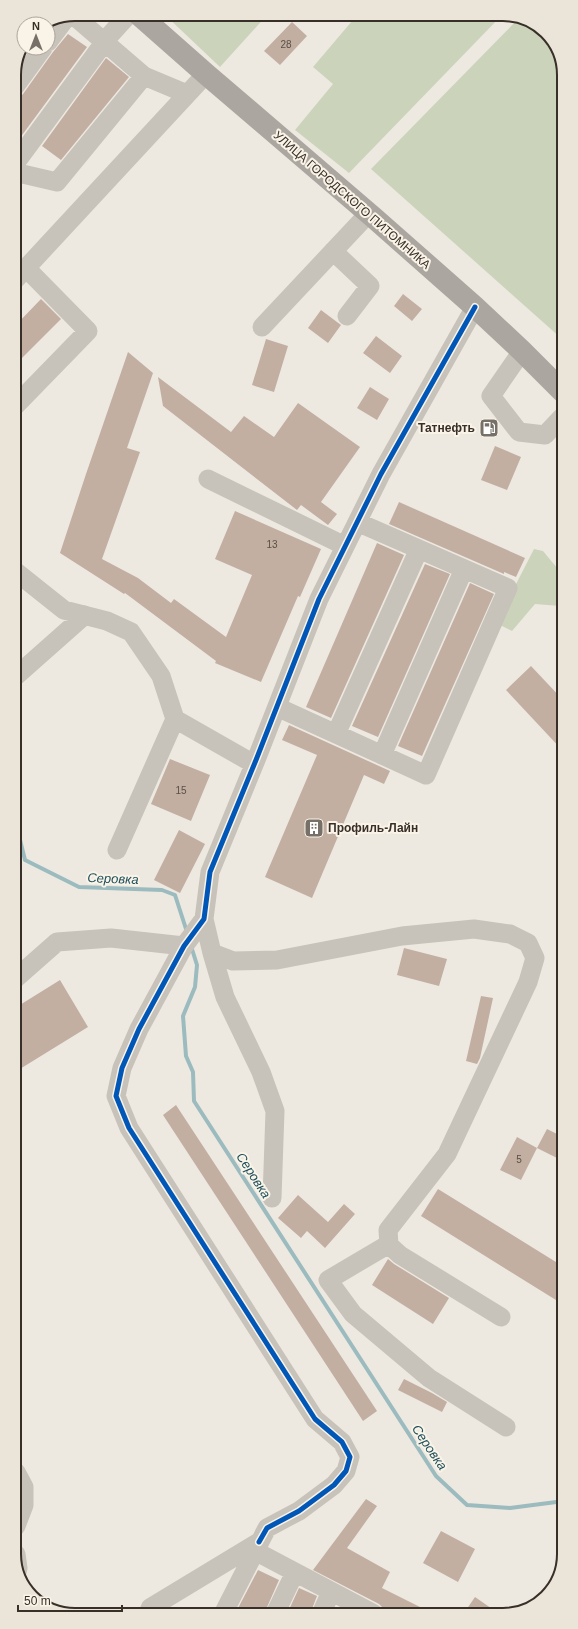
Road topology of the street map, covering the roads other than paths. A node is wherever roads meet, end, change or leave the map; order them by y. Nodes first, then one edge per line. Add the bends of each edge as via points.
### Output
1 (81, 21) edge
2 (123, 21) edge
3 (146, 21) edge
4 (63, 22) edge
5 (56, 31) edge
6 (105, 42) junction
7 (37, 56) edge
8 (206, 74) junction
9 (144, 76) junction
10 (21, 78) edge
11 (187, 94) junction
12 (21, 156) edge
13 (21, 174) edge
14 (369, 213) junction
15 (333, 251) junction
16 (21, 273) edge
17 (21, 275) edge
18 (475, 307) junction
19 (347, 316) dead end
20 (262, 327) dead end
21 (522, 351) junction
22 (557, 386) edge
23 (21, 400) edge
24 (557, 422) edge
25 (208, 479) dead end
26 (357, 522) junction
27 (345, 546) junction
28 (419, 549) junction
29 (464, 569) junction
30 (21, 576) edge
31 (85, 615) junction
32 (21, 672) edge
33 (277, 707) junction
34 (175, 719) junction
35 (336, 734) junction
36 (382, 755) junction
37 (254, 764) junction
38 (117, 850) dead end
39 (204, 919) junction
40 (184, 946) junction
41 (212, 953) junction
42 (21, 974) edge
43 (272, 1198) dead end
44 (389, 1244) junction
45 (501, 1317) dead end
46 (506, 1427) dead end
47 (21, 1481) edge
48 (21, 1513) edge
49 (257, 1546) junction
50 (296, 1572) junction
51 (331, 1592) junction
52 (150, 1608) dead end
53 (226, 1608) edge
54 (278, 1608) edge
55 (324, 1608) edge
56 (374, 1608) edge

1 - 6 street
2 - 6 street
3 - 8 main road, УЛИЦА ГОРОДСКОГО ПИТОМНИКА
4 - 5 street
6 - 9 street
6 - 12 street
7 - 10 street
8 - 11 street
8 - 14 main road, УЛИЦА ГОРОДСКОГО ПИТОМНИКА
9 - 11 street
9 - 13 street via 57,182
11 - 16 street
14 - 15 street
14 - 18 main road, УЛИЦА ГОРОДСКОГО ПИТОМНИКА
15 - 19 street via 370,286
15 - 20 street
17 - 23 street via 88,331
18 - 21 main road, УЛИЦА ГОРОДСКОГО ПИТОМНИКА
18 - 26 street via 381,474
21 - 22 main road, УЛИЦА ГОРОДСКОГО ПИТОМНИКА
21 - 24 street via 491,396 519,432 545,435
25 - 27 street
26 - 27 street
26 - 28 street
27 - 33 street via 319,598
28 - 29 street
28 - 35 street
29 - 36 street
29 - 36 street via 508,588 439,746 426,775
30 - 31 street via 64,610
31 - 32 street
31 - 34 street via 131,632 161,676
33 - 35 street
33 - 37 street
34 - 37 street
34 - 38 street
35 - 36 street
37 - 39 street via 210,872
39 - 40 street
39 - 41 street
40 - 42 street via 111,938 57,942
40 - 49 street via 139,1029 122,1068 116,1096 129,1128 315,1419 342,1442 350,1457 346,1471 334,1485 299,1511 267,1528
41 - 43 street via 225,997 261,1072 275,1111
41 - 44 street via 233,961 277,960 402,936 474,929 510,934 528,943 535,958 528,982 447,1154 388,1230
44 - 45 street via 400,1255
44 - 46 street via 328,1280 353,1314 429,1378
47 - 48 street via 24,1486 24,1505
49 - 50 street
49 - 52 street
49 - 53 street
50 - 51 street
50 - 54 street
51 - 55 street
51 - 56 street

